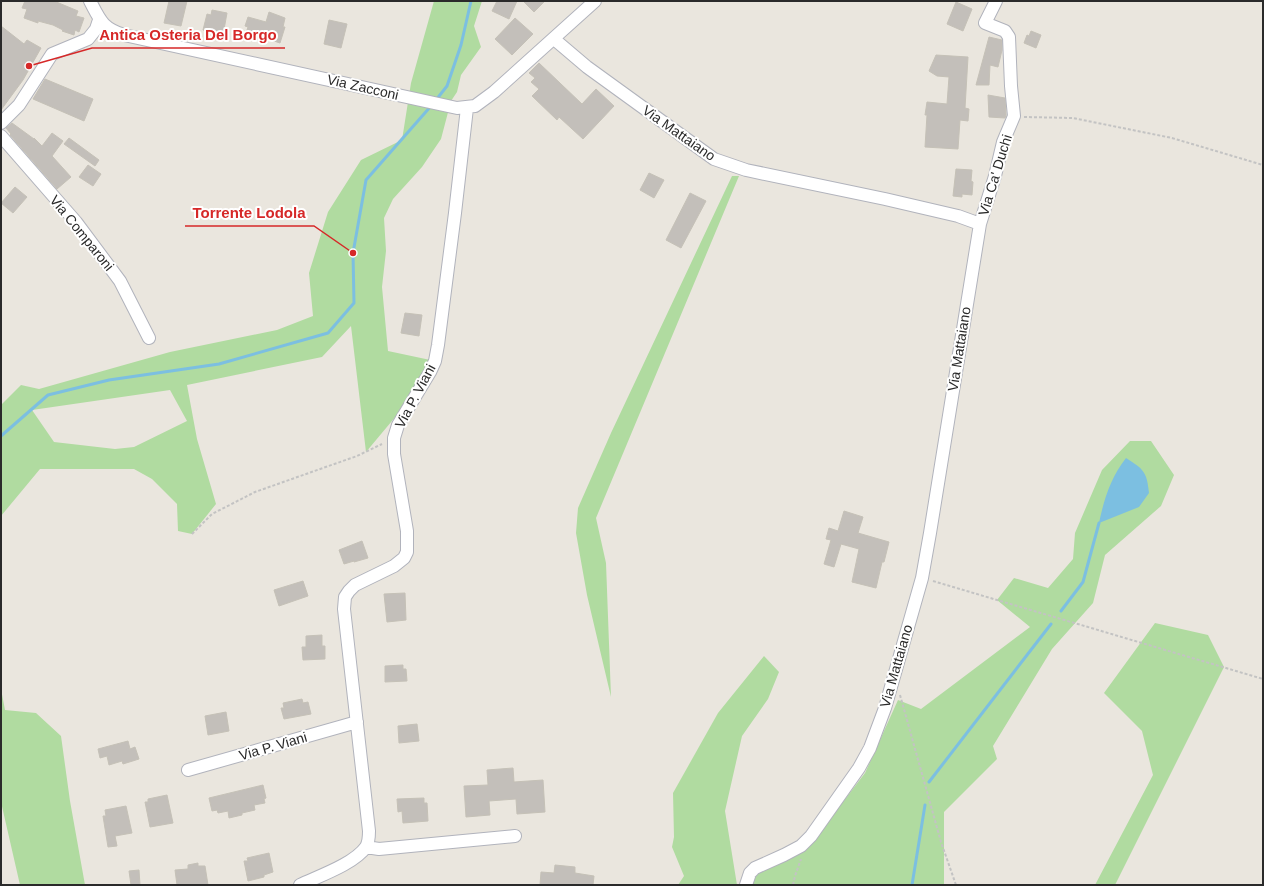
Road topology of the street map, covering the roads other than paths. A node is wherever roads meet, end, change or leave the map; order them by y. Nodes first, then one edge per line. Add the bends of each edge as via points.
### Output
1 (90, 1) edge
2 (595, 1) edge
3 (996, 1) edge
4 (99, 20) junction
5 (554, 39) junction
6 (462, 108) junction
7 (1, 123) edge
8 (1, 136) edge
9 (980, 224) junction
10 (149, 338) dead end
11 (357, 722) junction
12 (188, 770) dead end
13 (515, 836) dead end
14 (366, 847) junction
15 (300, 885) edge
16 (746, 885) edge

1 - 4 street
2 - 5 street
3 - 9 street, Via Ca' Duchi via 985,23 1005,31 1009,37 1014,116 1003,142
4 - 6 street, Via Zacconi via 105,26 124,34
4 - 7 street via 96,30 88,39 52,54 19,105
5 - 6 street via 480,103
5 - 9 street, Via Mattaiano via 587,67 714,159 746,170 885,199 958,216
6 - 11 street, Via P. Viani via 455,213 435,360 398,424 394,438 394,454 407,531 407,552 394,566 352,588 345,597 344,609
8 - 10 street, Via Comparoni via 76,222 120,281
9 - 16 street, Via Mattaiano via 922,578 878,728 863,761 811,836 801,846 755,868 750,873
11 - 12 street, Via P. Viani
11 - 14 street, Via P. Viani via 370,831
13 - 14 street via 379,849
14 - 15 street via 346,863

